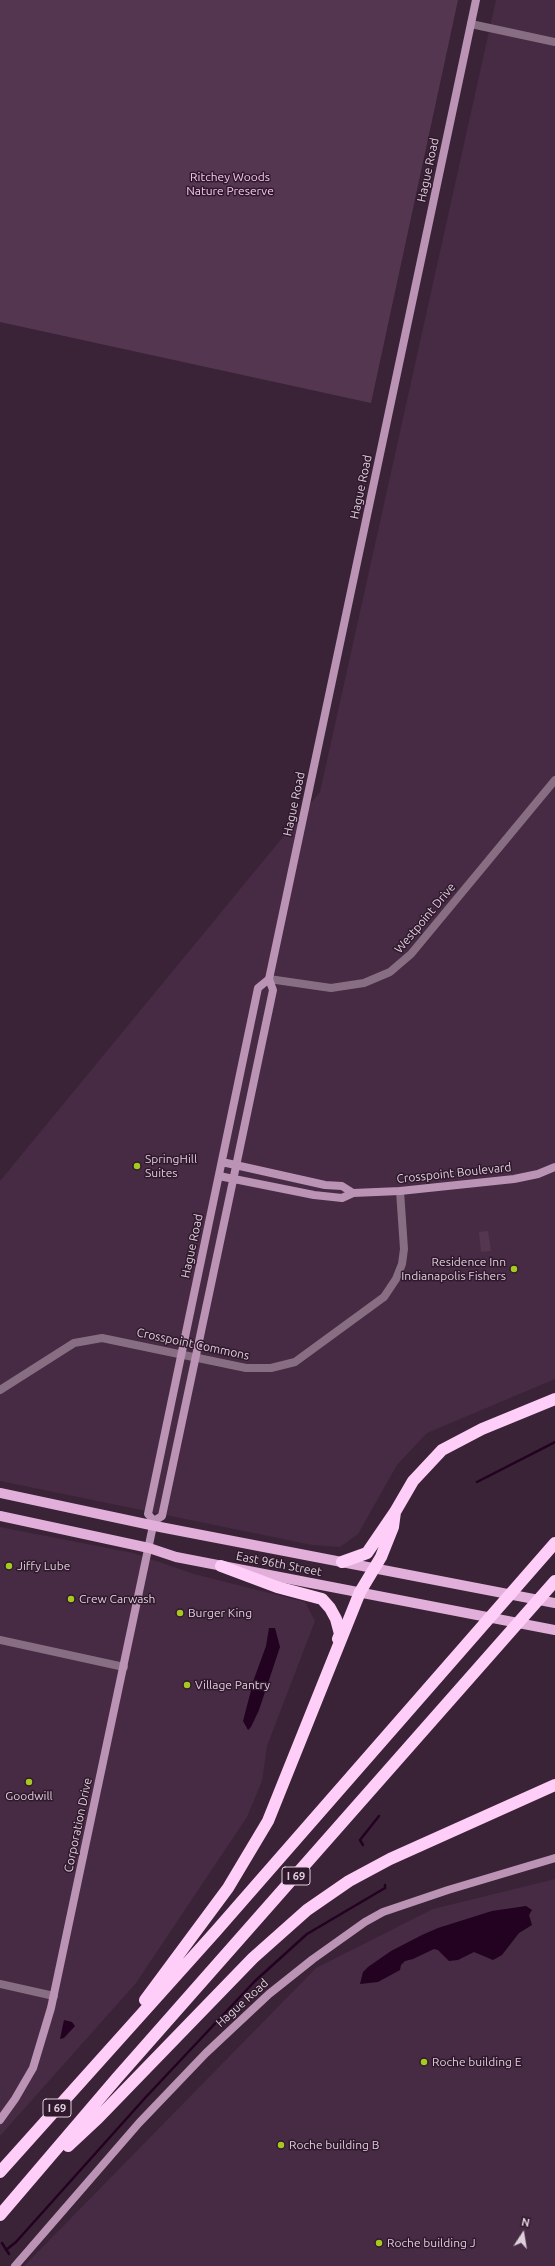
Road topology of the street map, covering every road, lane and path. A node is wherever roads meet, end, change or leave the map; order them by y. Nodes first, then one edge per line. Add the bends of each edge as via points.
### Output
1 (476, 0) edge
2 (471, 24) junction
3 (555, 42) edge
4 (555, 780) edge
5 (269, 979) junction
6 (222, 1162) junction
7 (236, 1165) junction
8 (555, 1167) edge
9 (219, 1176) junction
10 (233, 1179) junction
11 (400, 1191) junction
12 (353, 1193) junction
13 (182, 1354) junction
14 (195, 1357) junction
15 (0, 1390) edge
16 (555, 1399) edge
17 (0, 1493) edge
18 (395, 1512) junction
19 (0, 1516) edge
20 (153, 1523) junction
21 (555, 1544) edge
22 (149, 1548) junction
23 (342, 1562) junction
24 (221, 1566) junction
25 (375, 1568) junction
26 (555, 1581) edge
27 (360, 1592) junction
28 (555, 1603) edge
29 (552, 1630) edge
30 (0, 1640) edge
31 (336, 1649) junction
32 (124, 1667) junction
33 (555, 1785) edge
34 (555, 1858) edge
35 (0, 1984) edge
36 (54, 1996) junction
37 (114, 2043) junction
38 (0, 2120) edge
39 (0, 2172) edge
40 (38, 2172) junction
41 (0, 2216) edge
42 (15, 2266) edge

1 - 2 street, Hague Road
2 - 3 street
2 - 5 street, Hague Road
4 - 5 street, Westpoint Drive via 411,954 390,972 364,983 331,988
5 - 6 street, Hague Road via 258,988
5 - 7 street, Hague Road via 273,990
6 - 7 street, Crosspoint Boulevard
6 - 9 street, Hague Road
7 - 10 street, Hague Road
7 - 12 street, Crosspoint Boulevard via 325,1185 342,1186
8 - 11 street, Crosspoint Boulevard via 514,1179
9 - 10 street, Crosspoint Boulevard
9 - 13 street, Hague Road
10 - 12 street, Crosspoint Boulevard via 334,1198 342,1198
10 - 14 street, Hague Road
11 - 12 street, Crosspoint Boulevard
11 - 14 street, Crosspoint Commons via 404,1249 402,1264 384,1297 299,1360 288,1364 253,1369
13 - 14 street, Crosspoint Commons
13 - 15 street, Crosspoint Commons via 108,1338 91,1339 74,1343
13 - 20 street, Hague Road via 148,1514
14 - 20 street, Hague Road via 162,1516
16 - 18 highway via 482,1429 442,1450 413,1481
17 - 20 main road, East 96th Street
18 - 23 highway via 367,1553
18 - 25 highway via 393,1527
19 - 22 main road, East 96th Street
20 - 22 street, Corporation Drive
20 - 23 main road, East 96th Street
21 - 37 highway, I 69 via 216,1932
22 - 24 main road, East 96th Street via 176,1557
22 - 32 street, Corporation Drive
23 - 25 main road, East 96th Street
24 - 27 main road, East 96th Street
24 - 31 highway via 277,1587 322,1599 338,1624 340,1634
25 - 27 highway
25 - 28 main road, East 96th Street
26 - 40 highway, I 69 via 117,2078
27 - 29 main road, East 96th Street
27 - 31 highway
30 - 32 street
31 - 37 highway via 286,1779 260,1835 228,1888
32 - 36 street, Corporation Drive
33 - 40 highway via 390,1859 349,1881 307,1910 273,1939 98,2118
34 - 42 street, Hague Road via 383,1912 313,1959 247,2013 201,2059 139,2123
35 - 36 street
36 - 38 street, Corporation Drive via 32,2068 15,2100
37 - 39 highway, I 69
40 - 41 highway, I 69

